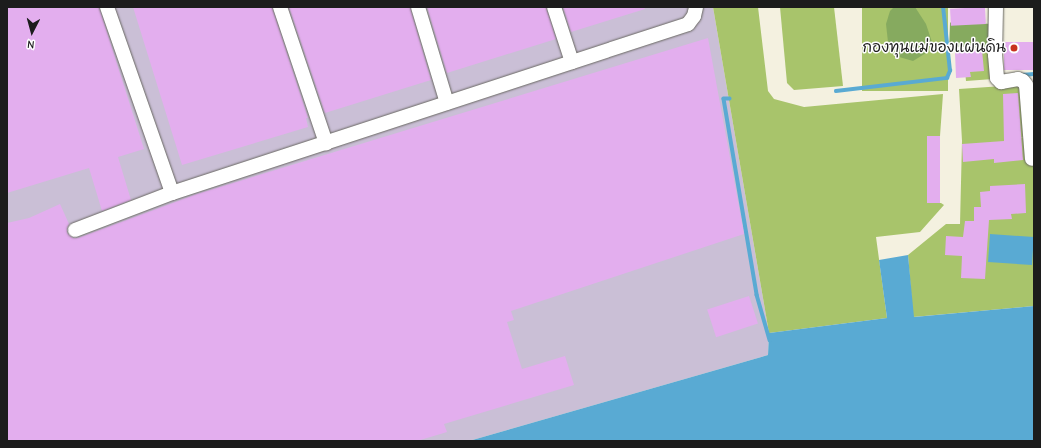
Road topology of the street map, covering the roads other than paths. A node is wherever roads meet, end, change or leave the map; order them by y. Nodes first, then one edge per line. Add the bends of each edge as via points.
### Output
1 (107, 7) edge
2 (280, 7) edge
3 (418, 7) edge
4 (554, 7) edge
5 (696, 7) edge
6 (996, 7) edge
7 (572, 62) junction
8 (447, 103) junction
9 (326, 143) junction
10 (1032, 159) dead end
11 (172, 193) junction
12 (75, 230) dead end

1 - 11 street
2 - 9 street
3 - 8 street
4 - 7 street
5 - 7 street via 694,16 688,24
6 - 10 street via 997,78 1000,82 1018,79 1026,85
7 - 8 street
8 - 9 street
9 - 11 street
11 - 12 street

